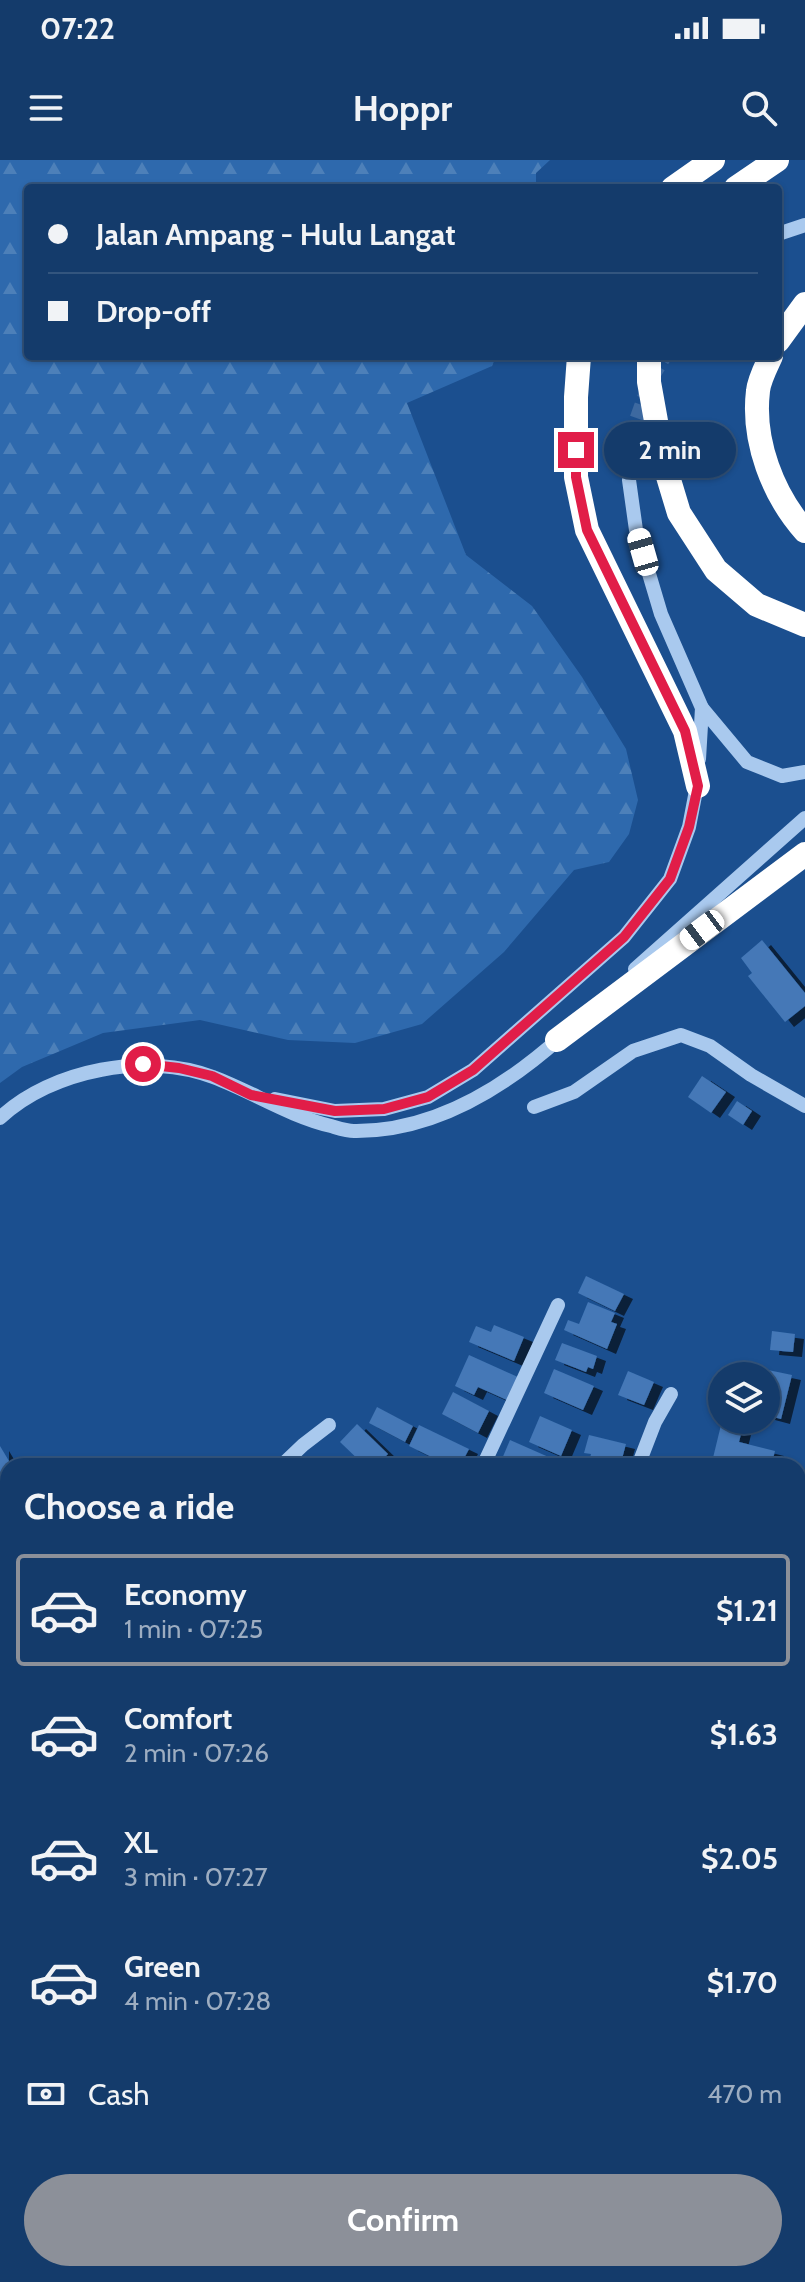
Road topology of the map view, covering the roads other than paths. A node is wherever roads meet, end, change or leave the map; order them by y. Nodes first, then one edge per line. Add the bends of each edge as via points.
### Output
1 (713, 160) edge
2 (777, 160) edge
3 (679, 184) edge
4 (742, 184) edge
5 (805, 225) edge
6 (782, 233) edge
7 (805, 304) edge
8 (782, 336) edge
9 (579, 360) edge
10 (649, 360) edge
11 (769, 360) edge
12 (629, 480) tunnel mouth
13 (805, 531) edge
14 (805, 625) edge
15 (702, 708) junction
16 (805, 772) edge
17 (698, 786) junction
18 (805, 818) edge
19 (805, 854) edge
20 (557, 1040) junction
21 (251, 1095) junction
22 (805, 1106) edge
23 (534, 1107) dead end
24 (0, 1118) edge
25 (558, 1305) dead end
26 (671, 1394) dead end
27 (329, 1425) dead end
28 (289, 1458) edge
29 (487, 1458) edge
30 (641, 1458) edge

1 - 3 highway
2 - 4 highway
5 - 6 street
7 - 8 highway
9 - 17 highway via 576,477 587,530 685,731
10 - 14 highway via 663,460 679,513 716,570 757,605
11 - 13 highway via 758,390 766,465
12 - 15 street via 636,530 661,614
15 - 16 street via 747,762 782,776
15 - 17 street
17 - 21 street via 670,879 624,937 473,1070 428,1097 384,1109 335,1111
18 - 20 street
19 - 20 highway
20 - 21 street via 471,1102 393,1128 352,1132
21 - 24 street via 212,1076 143,1064 61,1081
22 - 23 street via 710,1046 681,1035 633,1051 574,1092
25 - 29 street
26 - 30 street
27 - 28 street

